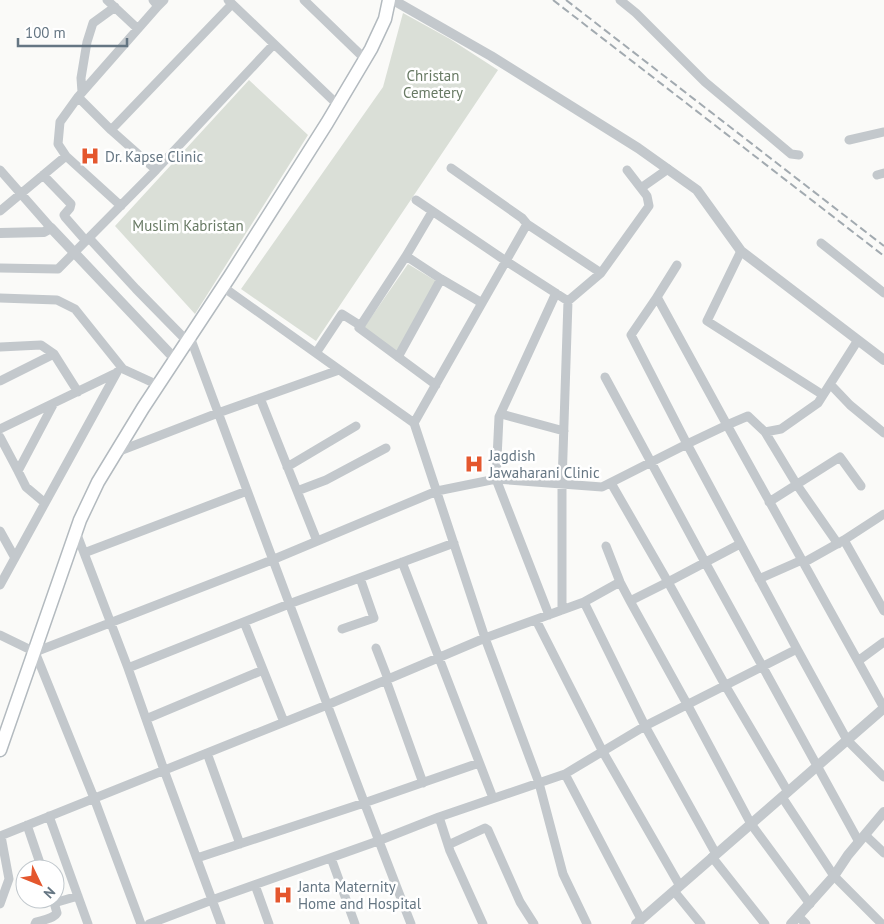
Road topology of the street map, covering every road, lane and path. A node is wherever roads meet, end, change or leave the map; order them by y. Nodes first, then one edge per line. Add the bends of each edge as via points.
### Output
1 (107, 0) edge
2 (304, 0) edge
3 (389, 0) edge
4 (393, 0) edge
5 (620, 0) edge
6 (158, 2) edge
7 (230, 2) edge
8 (115, 7) junction
9 (138, 29) junction
10 (274, 44) junction
11 (365, 59) junction
12 (80, 94) junction
13 (338, 105) junction
14 (111, 130) junction
15 (884, 132) edge
16 (849, 140) dead end
17 (799, 155) dead end
18 (66, 156) junction
19 (451, 168) dead end
20 (668, 169) junction
21 (0, 170) edge
22 (156, 170) junction
23 (627, 170) dead end
24 (43, 175) junction
25 (641, 188) junction
26 (21, 194) junction
27 (416, 200) dead end
28 (121, 206) junction
29 (0, 211) edge
30 (432, 212) junction
31 (527, 224) junction
32 (51, 228) junction
33 (0, 233) edge
34 (88, 240) junction
35 (821, 243) dead end
36 (740, 251) junction
37 (74, 253) junction
38 (406, 256) junction
39 (506, 261) junction
40 (677, 266) dead end
41 (0, 268) edge
42 (601, 273) junction
43 (441, 279) junction
44 (223, 287) junction
45 (884, 292) edge
46 (556, 293) junction
47 (657, 297) junction
48 (0, 298) edge
49 (568, 301) junction
50 (482, 303) junction
51 (361, 326) junction
52 (188, 339) junction
53 (858, 340) junction
54 (0, 347) edge
55 (316, 353) junction
56 (54, 354) junction
57 (882, 354) edge
58 (398, 357) junction
59 (175, 359) junction
60 (339, 370) junction
61 (120, 371) junction
62 (605, 377) dead end
63 (0, 381) edge
64 (830, 384) junction
65 (158, 385) junction
66 (436, 385) junction
67 (78, 392) junction
68 (823, 395) junction
69 (260, 398) junction
70 (54, 403) junction
71 (218, 413) junction
72 (500, 414) junction
73 (414, 423) junction
74 (727, 425) junction
75 (356, 426) dead end
76 (0, 429) edge
77 (564, 431) junction
78 (765, 432) junction
79 (884, 433) edge
80 (0, 438) edge
81 (687, 444) junction
82 (386, 448) dead end
83 (117, 452) junction
84 (650, 463) junction
85 (287, 466) junction
86 (18, 471) junction
87 (496, 479) junction
88 (611, 483) junction
89 (562, 484) junction
90 (796, 485) junction
91 (861, 486) dead end
92 (247, 491) junction
93 (297, 491) junction
94 (436, 491) junction
95 (769, 502) junction
96 (45, 503) junction
97 (884, 514) edge
98 (0, 531) edge
99 (76, 532) junction
100 (317, 541) junction
101 (841, 542) junction
102 (454, 543) junction
103 (740, 544) junction
104 (606, 546) dead end
105 (84, 553) junction
106 (15, 558) junction
107 (272, 560) junction
108 (802, 561) junction
109 (402, 562) junction
110 (705, 562) junction
111 (360, 578) junction
112 (759, 579) junction
113 (620, 582) junction
114 (668, 582) junction
115 (0, 585) edge
116 (630, 601) junction
117 (584, 602) junction
118 (289, 604) junction
119 (562, 610) junction
120 (884, 611) edge
121 (549, 615) junction
122 (536, 620) junction
123 (111, 622) junction
124 (244, 622) junction
125 (342, 629) dead end
126 (0, 635) edge
127 (485, 638) junction
128 (884, 642) edge
129 (376, 648) dead end
130 (797, 649) junction
131 (34, 652) junction
132 (438, 658) junction
133 (858, 661) junction
134 (762, 666) junction
135 (128, 668) junction
136 (263, 670) junction
137 (387, 679) junction
138 (725, 685) junction
139 (687, 704) junction
140 (326, 705) junction
141 (884, 708) edge
142 (146, 719) junction
143 (284, 722) junction
144 (645, 726) junction
145 (848, 740) junction
146 (0, 750) edge
147 (603, 752) junction
148 (207, 753) junction
149 (479, 763) junction
150 (818, 765) junction
151 (164, 770) junction
152 (564, 774) junction
153 (884, 777) edge
154 (423, 782) junction
155 (539, 783) junction
156 (785, 794) junction
157 (94, 798) junction
158 (493, 798) junction
159 (364, 803) junction
160 (884, 812) edge
161 (49, 816) junction
162 (439, 817) junction
163 (751, 824) junction
164 (27, 825) junction
165 (1, 836) edge
166 (862, 838) junction
167 (378, 841) junction
168 (240, 844) junction
169 (448, 845) junction
170 (884, 853) edge
171 (714, 856) junction
172 (197, 858) junction
173 (331, 858) junction
174 (39, 859) edge
175 (834, 876) junction
176 (255, 885) junction
177 (677, 888) junction
178 (78, 896) junction
179 (65, 899) edge
180 (212, 900) junction
181 (0, 904) edge
182 (810, 904) junction
183 (56, 909) edge
184 (168, 921) edge
185 (638, 922) edge
186 (799, 922) edge
187 (407, 923) edge
188 (35, 924) edge
189 (88, 924) edge
190 (141, 924) edge
191 (149, 924) edge
192 (221, 924) edge
193 (269, 924) edge
194 (355, 924) edge
195 (483, 924) edge
196 (534, 924) edge
197 (587, 924) edge
198 (701, 924) edge
199 (766, 924) edge
200 (882, 924) edge

1 - 8 street
2 - 11 street
3 - 11 main road via 385,19
4 - 20 street via 491,56
5 - 17 street via 705,82 791,154
6 - 9 street
7 - 10 street
7 - 14 street
8 - 9 street
8 - 12 street via 93,23
9 - 12 street
10 - 13 street
10 - 22 street
11 - 13 main road
12 - 14 street
12 - 18 street via 60,122 58,144
13 - 44 main road
14 - 22 street
15 - 16 street
18 - 24 street
18 - 28 street
19 - 31 street
20 - 25 street
20 - 36 street via 697,190
21 - 26 street
22 - 28 street
23 - 25 street
24 - 26 street
24 - 34 street via 71,204 64,215
25 - 42 street via 648,196 649,206
26 - 29 street
26 - 32 street
27 - 30 street
28 - 34 street
30 - 38 street
30 - 39 street
31 - 39 street
31 - 42 street
32 - 33 street via 44,232
32 - 37 street
34 - 37 street
34 - 52 street
35 - 45 street
36 - 53 street
36 - 68 street via 707,321
37 - 41 street via 58,269
37 - 59 street
38 - 43 street
38 - 51 street
39 - 46 street
39 - 50 street
40 - 47 street
42 - 49 street
43 - 50 street
43 - 58 street
44 - 52 main road
44 - 55 street
46 - 49 street
46 - 72 street
47 - 74 street
47 - 81 street via 631,335
48 - 61 street via 57,300 75,309
49 - 77 street
50 - 66 street
51 - 55 street via 342,314
51 - 58 street via 359,328
52 - 59 main road
52 - 71 street
53 - 57 street
53 - 64 street
54 - 56 street via 41,346
55 - 60 street
56 - 63 street
56 - 67 street
58 - 66 street
59 - 65 main road
60 - 69 street
60 - 73 street
61 - 65 street
61 - 67 street
61 - 96 street
62 - 84 street
64 - 68 street
64 - 79 street
65 - 83 main road
66 - 73 street
67 - 70 street
68 - 78 street via 818,403 781,429
69 - 71 street
69 - 85 street
70 - 76 street
70 - 86 street
71 - 83 street
71 - 92 street
72 - 77 street
72 - 87 street
73 - 94 street
74 - 78 street via 748,416
74 - 81 street
74 - 95 street
75 - 85 street
77 - 89 street
78 - 90 street
80 - 86 street
81 - 84 street
81 - 103 street
82 - 93 street via 326,480
83 - 99 main road via 98,482
84 - 88 street
84 - 110 street
85 - 93 street
86 - 96 street via 26,487
87 - 89 street
87 - 94 street
87 - 121 street
88 - 89 street via 602,487
88 - 114 street
89 - 119 street
90 - 91 street via 840,457
90 - 95 street
90 - 101 street
92 - 105 street
92 - 107 street
93 - 100 street
94 - 100 street
94 - 102 street
95 - 108 street
96 - 106 street
97 - 101 street
98 - 106 street
99 - 105 street
99 - 131 main road
100 - 107 street
101 - 108 street
101 - 120 street
102 - 109 street
102 - 127 street
103 - 110 street
103 - 112 street
104 - 113 street
105 - 123 street
106 - 115 street
107 - 118 street
107 - 123 street
108 - 112 street
108 - 133 street
109 - 111 street
109 - 132 street
110 - 114 street
110 - 134 street
111 - 118 street
111 - 125 street via 374,618
112 - 130 street
113 - 116 street
113 - 117 street
114 - 116 street
114 - 138 street
116 - 139 street
117 - 119 street
117 - 144 street
118 - 124 street
118 - 140 street
119 - 121 street
121 - 122 street
122 - 127 street
122 - 147 street
123 - 131 street
123 - 135 street
124 - 135 street
124 - 136 street
126 - 131 street
127 - 132 street
127 - 155 street
128 - 133 street
129 - 137 street
130 - 134 street
130 - 145 street
131 - 146 main road
131 - 157 street
132 - 137 street
132 - 149 street
133 - 141 street
134 - 138 street
134 - 150 street
135 - 142 street
136 - 142 street
136 - 143 street
137 - 140 street
137 - 154 street
138 - 139 street
138 - 156 street
139 - 144 street
139 - 163 street
140 - 143 street
140 - 159 street
141 - 145 street
142 - 151 street
143 - 148 street
144 - 147 street
144 - 171 street
145 - 150 street
145 - 153 street
147 - 152 street
147 - 177 street
148 - 151 street
148 - 168 street
149 - 154 street
149 - 158 street
150 - 156 street
150 - 166 street
151 - 157 street
151 - 172 street
152 - 155 street
152 - 185 street
154 - 159 street
155 - 158 street
155 - 197 street via 563,874
156 - 163 street
156 - 175 street
157 - 161 street
157 - 190 street
158 - 162 street
159 - 167 street
159 - 168 street
160 - 166 street
161 - 164 street
161 - 178 street
162 - 167 street
162 - 169 street
163 - 171 street
163 - 182 street
164 - 165 street
164 - 174 street
165 - 181 street via 9,879
166 - 170 street
166 - 175 street
167 - 173 street
167 - 187 street
168 - 172 street
169 - 195 street
169 - 196 street via 485,828 488,830 520,902
171 - 177 street
171 - 199 street
172 - 180 street
173 - 176 street
173 - 194 street
175 - 182 street
175 - 200 street
176 - 180 street
176 - 193 street
177 - 185 street
177 - 198 street
178 - 179 street
178 - 189 street
180 - 184 street
180 - 192 street
182 - 186 street
183 - 188 street via 57,914
184 - 191 street

